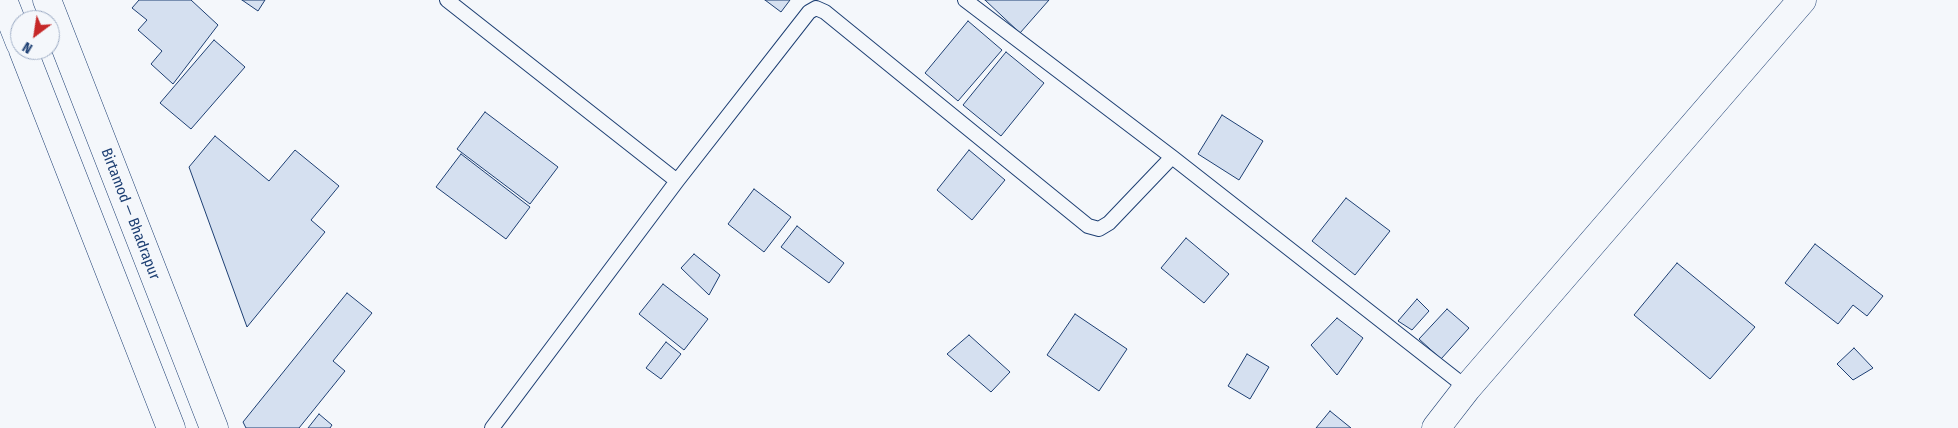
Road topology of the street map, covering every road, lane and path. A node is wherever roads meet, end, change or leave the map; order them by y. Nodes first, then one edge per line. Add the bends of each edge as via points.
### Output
1 (3, 0) edge
2 (47, 0) edge
3 (447, 0) edge
4 (966, 0) edge
5 (1802, 0) edge
6 (10, 18) edge
7 (27, 60) edge
8 (1172, 157) junction
9 (676, 181) junction
10 (1467, 388) junction
11 (171, 428) edge
12 (214, 428) edge
13 (492, 428) edge
14 (1436, 428) edge

1 - 6 main road
2 - 12 main road, Birtamod — Bhadrapur
3 - 9 lane
4 - 8 lane
5 - 10 main road
7 - 11 main road
8 - 9 lane via 1109,223 1099,229 1088,226 825,12 816,8 809,12
8 - 10 lane
9 - 13 lane
10 - 14 main road

